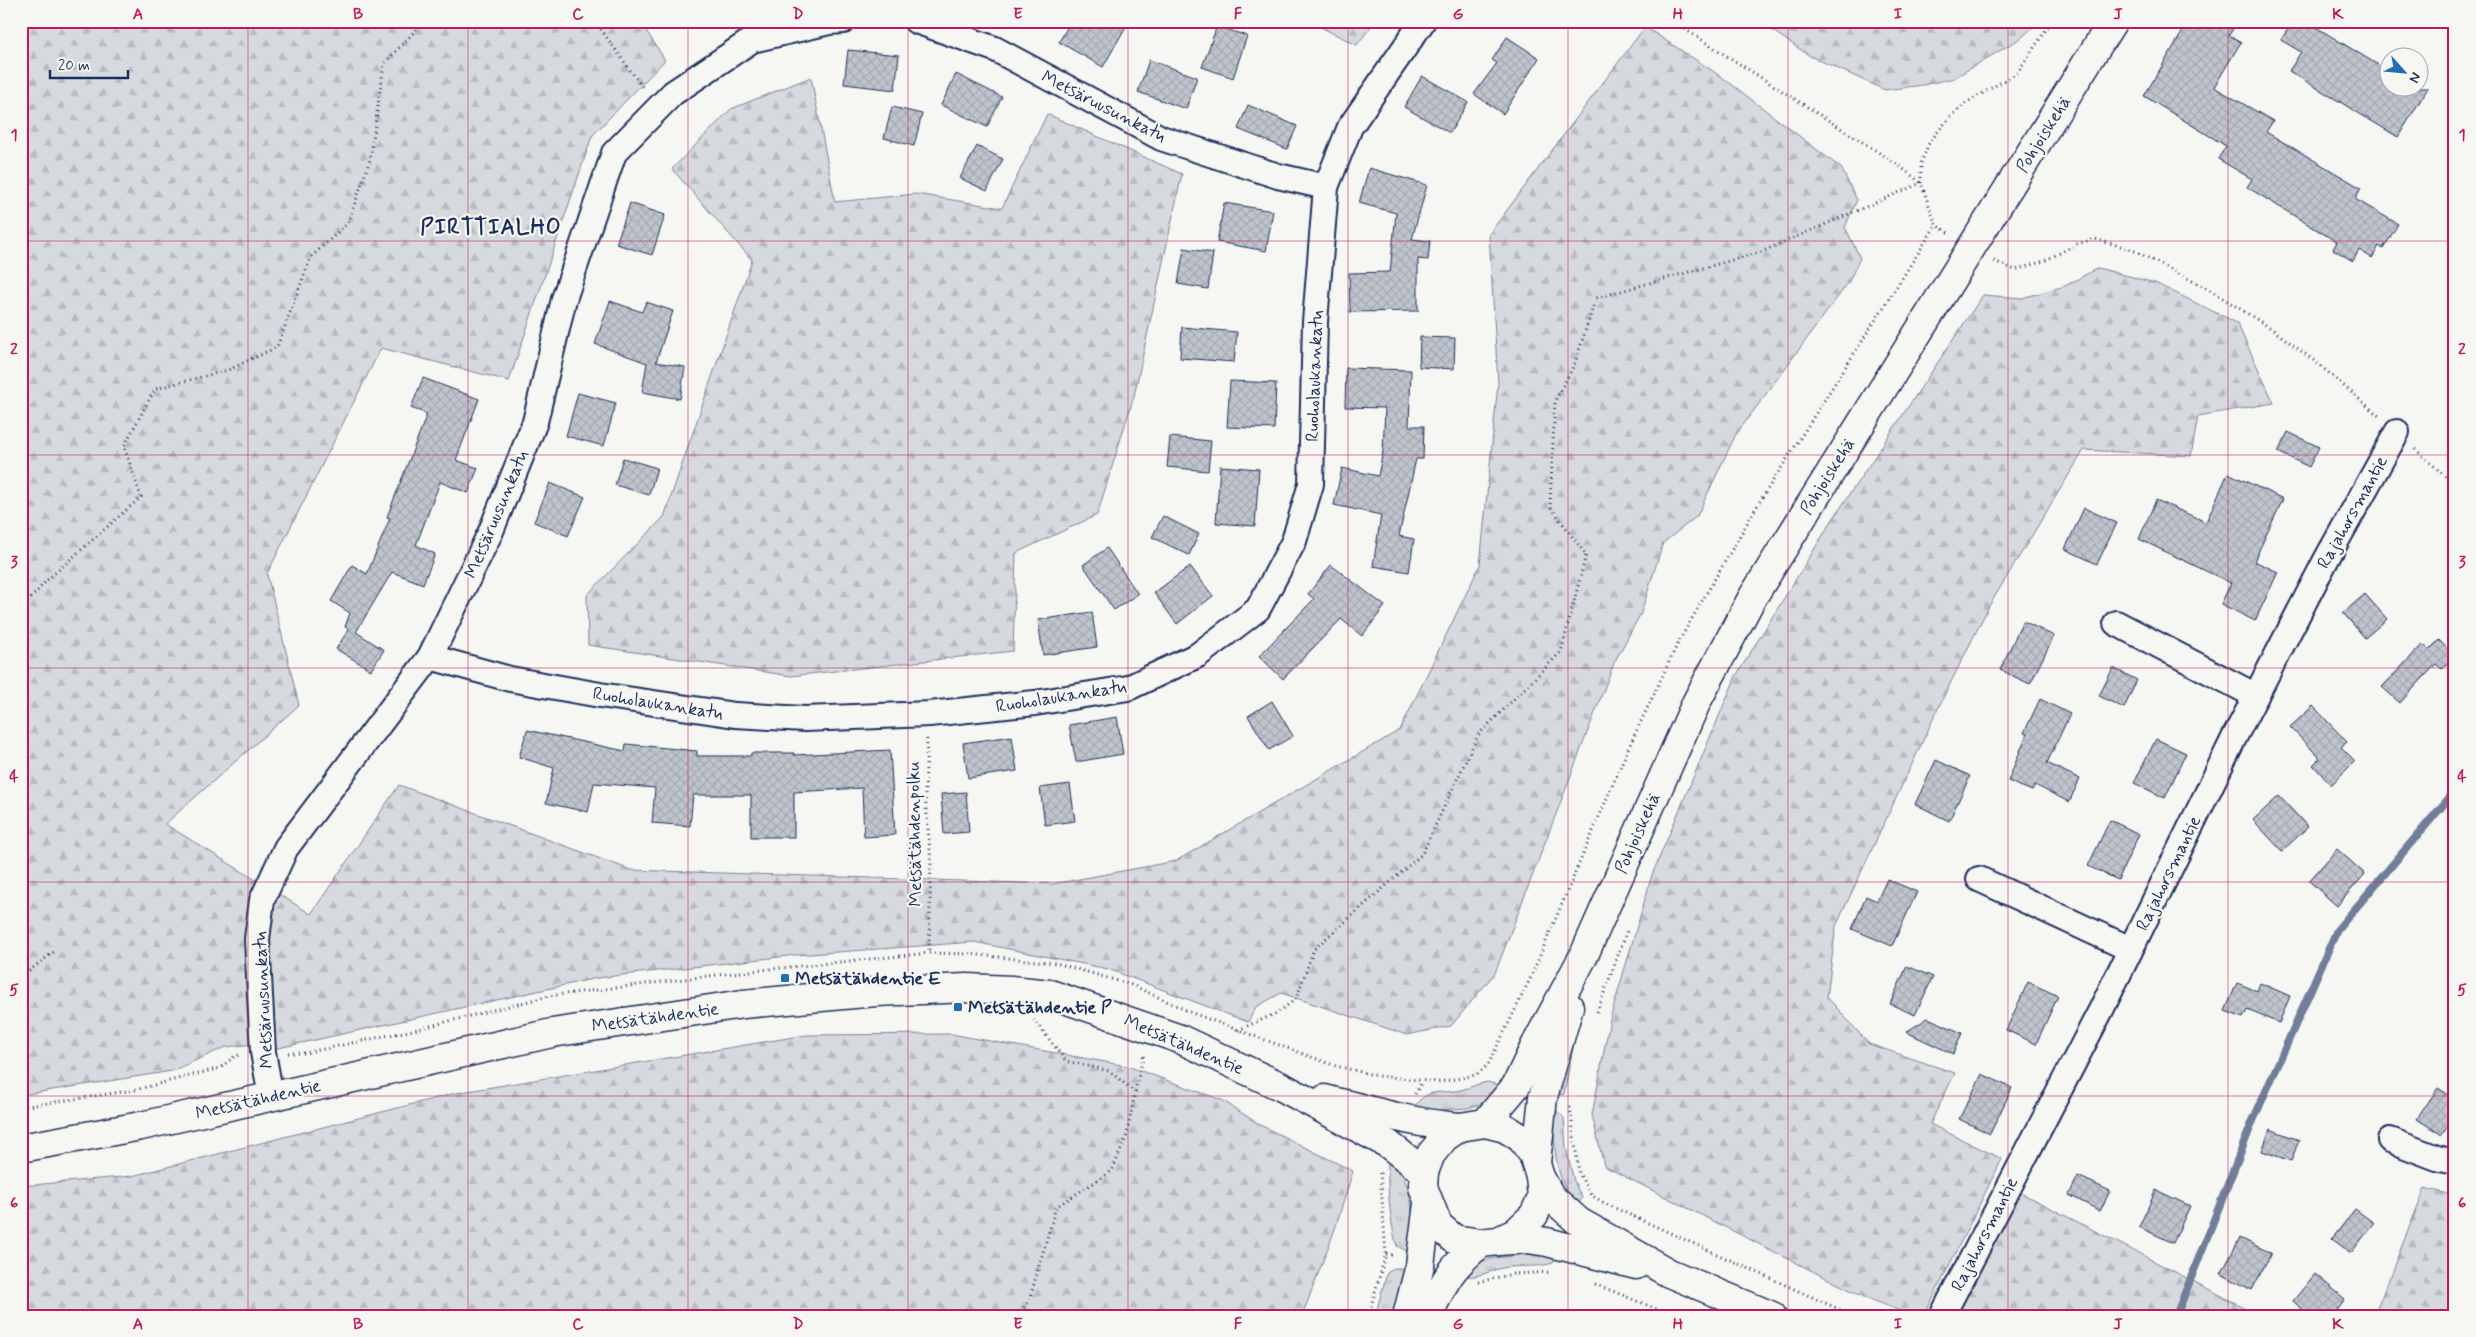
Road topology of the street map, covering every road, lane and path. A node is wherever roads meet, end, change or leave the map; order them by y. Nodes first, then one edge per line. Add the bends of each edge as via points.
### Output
1 (424, 21) edge
2 (595, 21) edge
3 (843, 21) edge
4 (916, 21) edge
5 (1423, 21) edge
6 (1672, 21) edge
7 (2052, 21) edge
8 (2114, 21) edge
9 (658, 109) junction
10 (1921, 183) junction
11 (1326, 187) junction
12 (1936, 225) junction
13 (1971, 247) junction
14 (2397, 432) junction
15 (2455, 485) edge
16 (21, 610) edge
17 (2116, 623) dead end
18 (430, 657) junction
19 (2256, 696) junction
20 (929, 714) junction
21 (1979, 879) dead end
22 (1627, 931) dead end
23 (2130, 949) junction
24 (54, 952) dead end
25 (929, 953) junction
26 (1584, 955) junction
27 (21, 977) edge
28 (1010, 990) junction
29 (1594, 1019) dead end
30 (1149, 1029) junction
31 (1238, 1030) junction
32 (263, 1052) junction
33 (1422, 1082) junction
34 (1282, 1087) junction
35 (1135, 1092) junction
36 (271, 1097) junction
37 (1570, 1105) dead end
38 (21, 1107) edge
39 (1401, 1119) junction
40 (1472, 1125) junction
41 (2390, 1140) dead end
42 (1388, 1144) junction
43 (21, 1148) edge
44 (2455, 1162) edge
45 (1538, 1170) junction
46 (1424, 1172) junction
47 (1428, 1204) junction
48 (1489, 1242) junction
49 (1386, 1254) junction
50 (1420, 1265) junction
51 (1556, 1272) dead end
52 (1670, 1273) junction
53 (1446, 1278) junction
54 (1586, 1281) dead end
55 (1018, 1316) edge
56 (1368, 1316) edge
57 (1407, 1316) edge
58 (1428, 1316) edge
59 (1674, 1316) edge
60 (1772, 1316) edge
61 (1854, 1316) edge
62 (1942, 1316) edge

1 - 16 path via 384,64 370,160 348,223 311,257 277,347 228,370 155,390 124,446 141,497 46,580
2 - 9 path
3 - 9 street, Metsäruusunkatu via 752,40 673,93
4 - 11 street, Metsäruusunkatu via 995,48 1161,138 1278,176
5 - 11 street, Ruoholaukankatu via 1350,126
6 - 10 path via 1897,164
7 - 10 path via 2017,73 1966,103 1949,118 1929,143 1921,163
8 - 13 main road, Pohjoiskehä
9 - 18 street, Metsäruusunkatu via 614,153 564,299 535,422 491,531
10 - 12 path
10 - 31 path via 1761,252 1596,298 1576,363 1554,401 1550,506 1586,555 1561,652 1478,735 1422,854 1314,948 1296,999 1277,1013
11 - 20 street, Ruoholaukankatu via 1315,322 1311,484 1294,541 1258,610 1198,655 1128,688 1035,703
12 - 13 path
12 - 33 path via 1760,501 1679,640 1627,751 1530,979 1488,1065 1476,1075 1461,1079
13 - 14 path via 2014,270 2044,262 2095,239 2131,250 2210,290 2272,329 2317,362
13 - 26 main road, Pohjoiskehä via 1752,598 1697,701
14 - 15 path
14 - 19 street, Rajahorsmantie
17 - 19 street
18 - 20 street, Ruoholaukankatu via 510,679 735,715 805,719
18 - 32 street, Metsäruusunkatu via 286,848 262,900 257,939
19 - 23 street, Rajahorsmantie
20 - 25 path, Metsätähdenpolku via 925,794 931,862
21 - 23 street
22 - 29 path
23 - 62 street, Rajahorsmantie
24 - 27 path
25 - 31 path via 1056,963 1132,985
25 - 32 path via 549,996 305,1053
26 - 40 main road, Pohjoiskehä via 1516,1086
26 - 45 main road, Pohjoiskehä via 1543,1097
28 - 30 main road, Metsätähdentie via 1050,994
28 - 35 path via 1066,1061 1109,1071
28 - 36 main road, Metsätähdentie via 966,988 876,992 733,1006 552,1033
30 - 34 main road, Metsätähdentie via 1180,1039
30 - 35 path
31 - 33 path via 1336,1066
32 - 36 street, Metsäruusunkatu
32 - 38 path via 235,1056 220,1068 135,1090
33 - 39 path
34 - 39 main road, Metsätähdentie
34 - 42 main road, Metsätähdentie
35 - 55 path via 1127,1135 1112,1171 1056,1207 1029,1301
36 - 43 main road, Metsätähdentie
37 - 61 path via 1579,1172 1591,1195
39 - 40 main road, Metsätähdentie via 1439,1126
40 - 45 main road via 1505,1128 1521,1138 1533,1154
40 - 46 main road via 1445,1137 1431,1154
41 - 44 street
42 - 46 main road, Metsätähdentie
42 - 49 path via 1380,1169
45 - 48 main road via 1542,1196 1534,1215 1515,1233
45 - 52 main road via 1551,1197 1579,1222
46 - 47 main road via 1423,1187
47 - 48 main road via 1438,1225 1454,1239
47 - 50 main road
48 - 52 main road via 1528,1239 1547,1242
48 - 53 main road via 1459,1261
49 - 50 path
49 - 56 path
50 - 57 main road
51 - 53 path via 1513,1274 1467,1285
52 - 60 main road
53 - 58 main road
54 - 59 path

